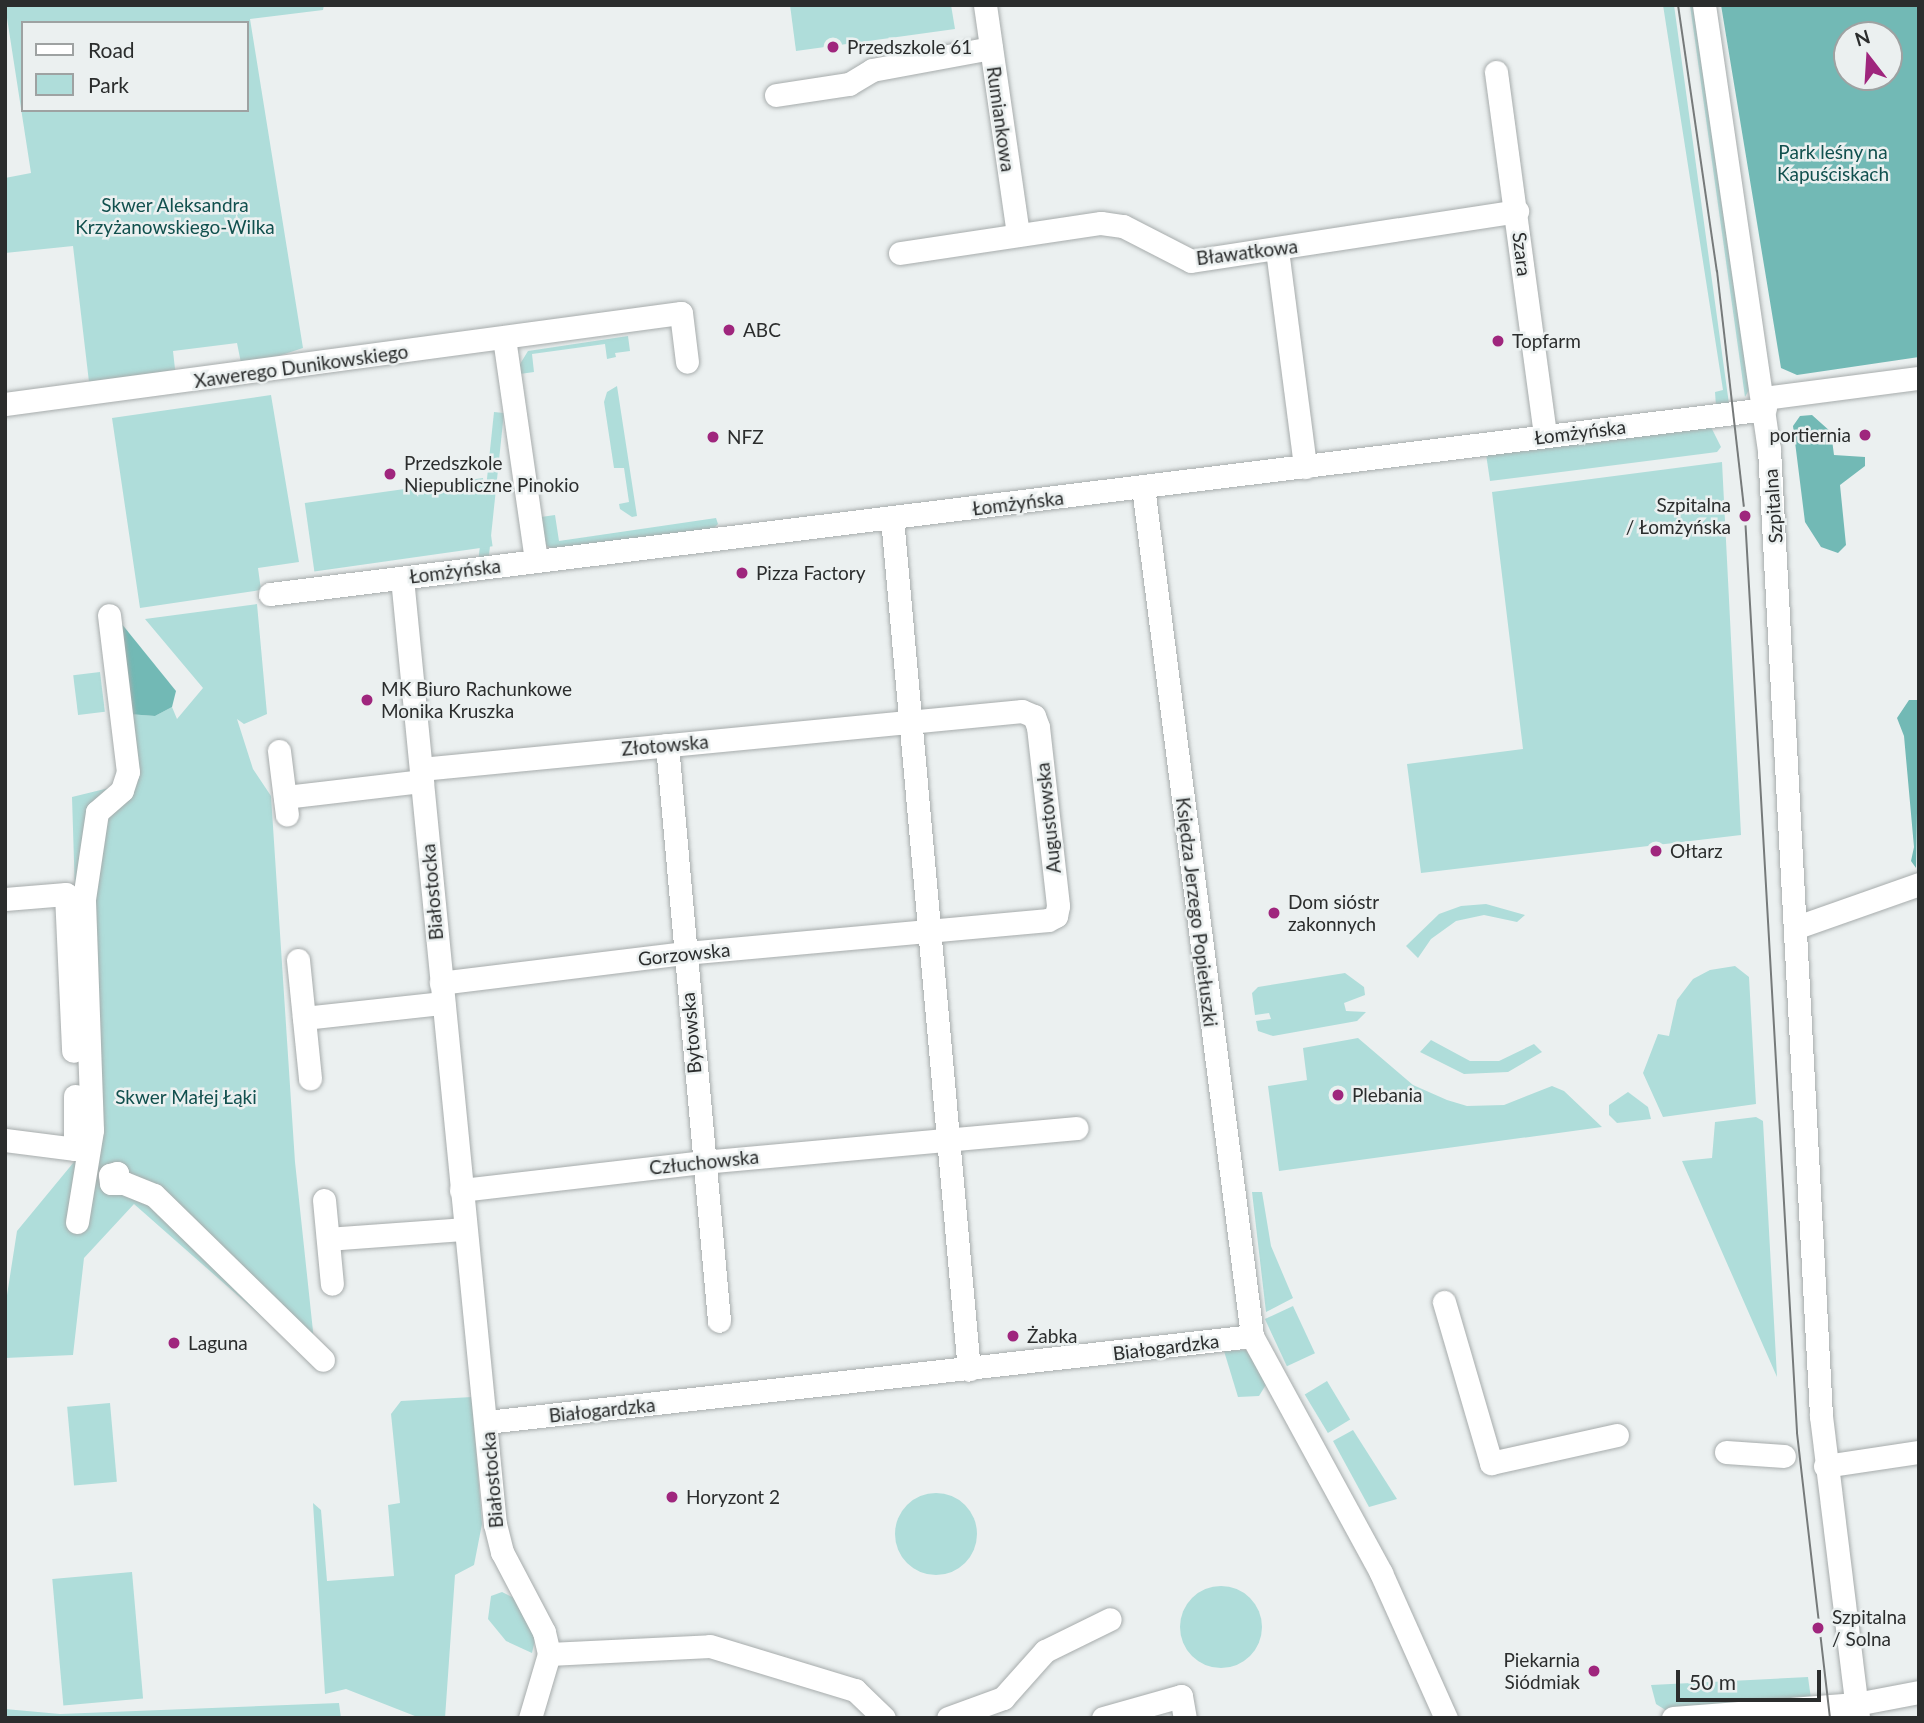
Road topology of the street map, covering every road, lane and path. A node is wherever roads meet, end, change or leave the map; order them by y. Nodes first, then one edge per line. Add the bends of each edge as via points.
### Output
1 (985, 5) edge
2 (1704, 5) edge
3 (991, 48) junction
4 (1496, 72) dead end
5 (776, 95) dead end
6 (1517, 211) junction
7 (1018, 233) junction
8 (1277, 250) junction
9 (900, 253) dead end
10 (503, 338) junction
11 (687, 362) dead end
12 (1919, 378) edge
13 (5, 404) edge
14 (1764, 404) junction
15 (1545, 436) junction
16 (1305, 467) junction
17 (1143, 487) junction
18 (892, 518) junction
19 (536, 561) junction
20 (402, 578) junction
21 (270, 594) dead end
22 (109, 615) dead end
23 (909, 722) junction
24 (667, 745) junction
25 (279, 751) dead end
26 (421, 775) junction
27 (1919, 884) edge
28 (5, 899) edge
29 (1797, 927) junction
30 (927, 932) junction
31 (684, 953) junction
32 (298, 960) dead end
33 (442, 993) junction
34 (304, 1018) junction
35 (310, 1078) dead end
36 (1076, 1128) dead end
37 (947, 1139) junction
38 (5, 1140) edge
39 (87, 1161) junction
40 (703, 1162) junction
41 (461, 1190) junction
42 (324, 1200) dead end
43 (76, 1222) dead end
44 (465, 1228) junction
45 (328, 1239) junction
46 (332, 1284) dead end
47 (1444, 1302) dead end
48 (719, 1321) dead end
49 (1252, 1336) junction
50 (323, 1360) dead end
51 (969, 1370) junction
52 (487, 1422) junction
53 (1617, 1435) dead end
54 (1726, 1452) dead end
55 (1919, 1452) edge
56 (1784, 1456) dead end
57 (1825, 1466) junction
58 (1110, 1619) dead end
59 (549, 1654) junction
60 (1910, 1703) edge
61 (1857, 1711) edge
62 (530, 1718) edge
63 (884, 1718) edge
64 (948, 1718) edge
65 (1103, 1718) edge
66 (1185, 1718) edge
67 (1446, 1718) edge
68 (1673, 1718) edge

1 - 3 street, Rumiankowa
2 - 14 street, Szpitalna
3 - 5 street via 872,70 849,84
3 - 7 street, Rumiankowa
4 - 6 street, Szara
6 - 8 street, Bławatkowa
6 - 15 street, Szara
7 - 8 street, Bławatkowa via 1101,223 1123,226 1191,261
7 - 9 street, Bławatkowa
8 - 16 street
10 - 11 street, Xawerego Dunikowskiego via 681,313
10 - 13 street, Xawerego Dunikowskiego
10 - 19 street
12 - 14 street, Łomżyńska
14 - 15 street, Łomżyńska
14 - 29 street, Szpitalna
15 - 16 street, Łomżyńska
16 - 17 street, Łomżyńska
17 - 18 street, Łomżyńska
17 - 49 street, Księdza Jerzego Popiełuszki
18 - 19 street, Łomżyńska
18 - 23 street
19 - 20 street, Łomżyńska
20 - 21 street, Łomżyńska
20 - 26 street, Białostocka
22 - 39 street via 128,772 122,790 97,812 84,899 92,1130
23 - 24 street, Złotowska
23 - 30 street
23 - 30 street, Augustowska via 1021,711 1034,716 1058,906 1056,916 1048,920
24 - 26 street, Złotowska
24 - 31 street, Bytowska
25 - 26 street via 286,806
26 - 33 street, Białostocka
27 - 29 street
28 - 38 street via 66,894 76,1112 75,1149
29 - 57 street, Szpitalna
30 - 31 street, Gorzowska
30 - 37 street
31 - 33 street, Gorzowska
31 - 40 street, Bytowska
32 - 34 street
33 - 34 street
33 - 41 street, Białostocka
34 - 35 street
36 - 37 street
37 - 40 street, Człuchowska
37 - 51 street
39 - 43 street
39 - 50 street via 154,1195
40 - 41 street, Człuchowska
40 - 48 street, Bytowska
41 - 44 street, Białostocka
42 - 45 street
44 - 45 street
44 - 52 street, Białostocka
45 - 46 street
47 - 53 street via 1490,1463
49 - 51 street, Białogardzka
49 - 67 street via 1376,1562
51 - 52 street, Białogardzka
52 - 59 street, Białostocka via 497,1537 544,1632
54 - 56 street
55 - 57 street
57 - 61 street, Szpitalna
58 - 64 street via 1045,1651 1003,1698
59 - 62 street
59 - 63 street via 710,1646 855,1690
60 - 61 street
61 - 68 street
65 - 66 street via 1181,1696

